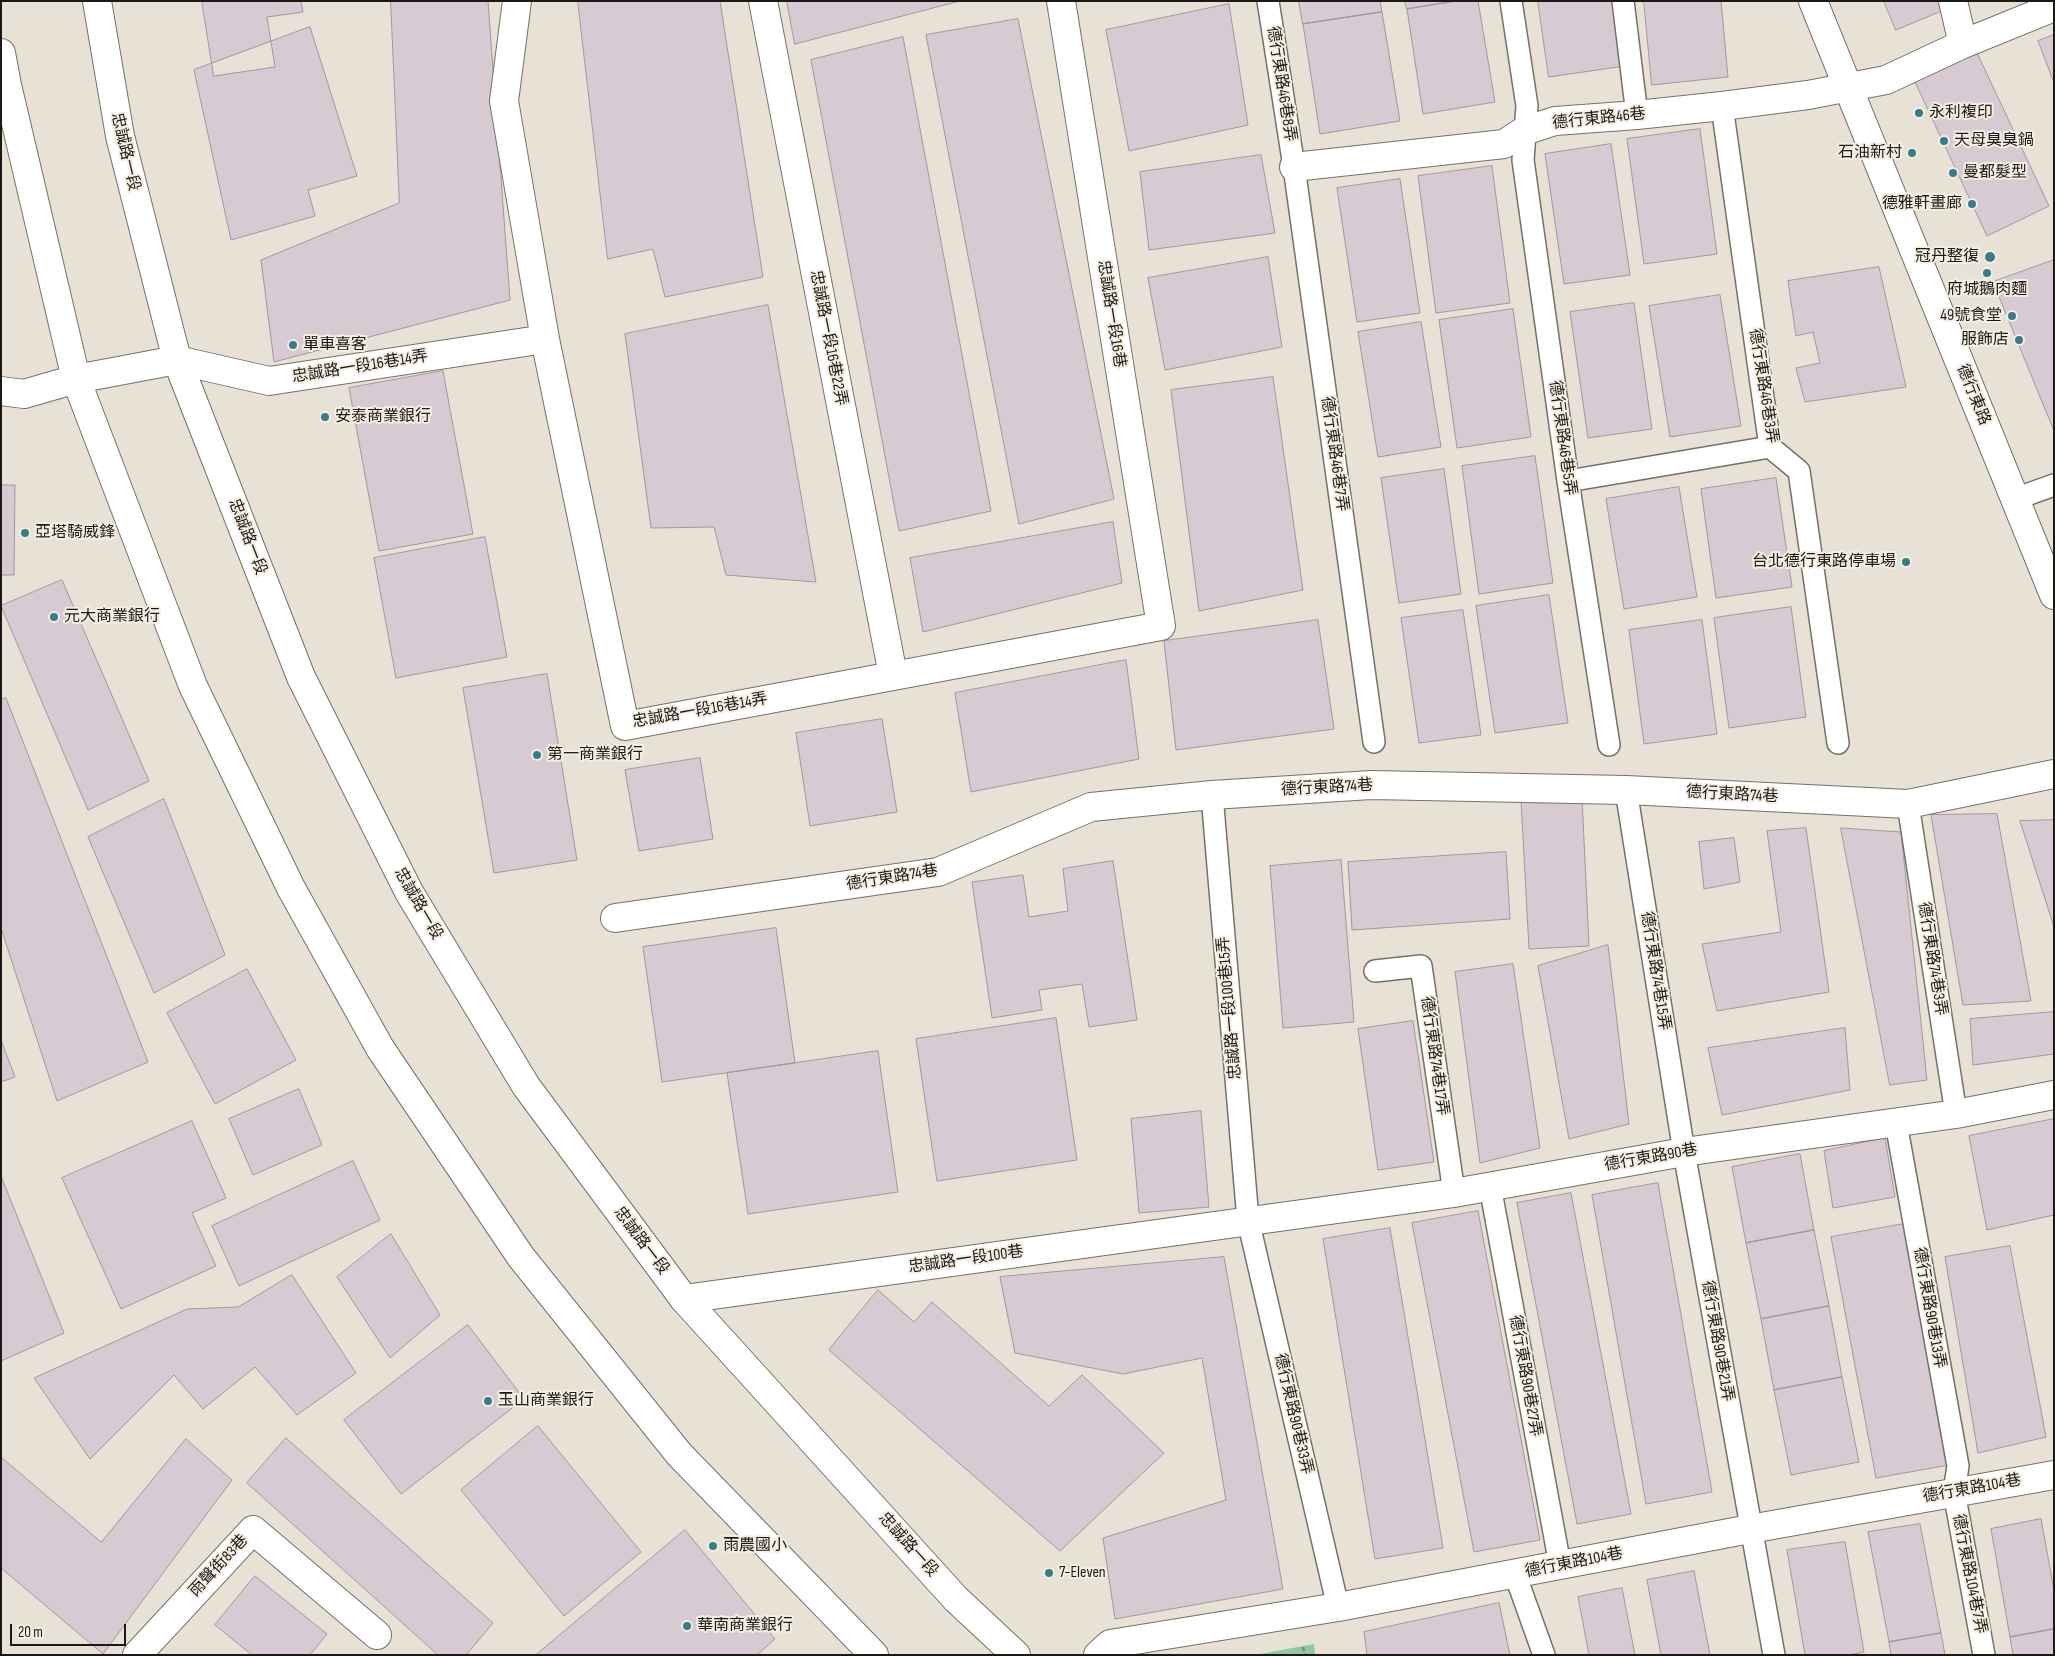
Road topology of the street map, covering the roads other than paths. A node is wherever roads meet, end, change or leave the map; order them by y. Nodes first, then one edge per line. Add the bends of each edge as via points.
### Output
1 (97, 1) edge
2 (517, 1) edge
3 (763, 1) edge
4 (1062, 1) edge
5 (1268, 1) edge
6 (1511, 1) edge
7 (1624, 1) edge
8 (1813, 1) edge
9 (1954, 1) edge
10 (2054, 7) edge
11 (1963, 44) junction
12 (1, 53) edge
13 (1848, 87) junction
14 (1722, 106) junction
15 (1637, 115) junction
16 (1524, 130) junction
17 (1294, 167) junction
18 (545, 339) junction
19 (177, 360) junction
20 (76, 379) junction
21 (1, 391) edge
22 (1770, 447) junction
23 (1568, 481) junction
24 (2054, 485) edge
25 (2015, 499) junction
26 (2054, 594) edge
27 (1161, 626) joint
28 (893, 675) junction
29 (1374, 742) dead end
30 (1838, 743) dead end
31 (1609, 745) dead end
32 (2054, 774) edge
33 (1626, 790) junction
34 (1212, 795) junction
35 (1908, 804) junction
36 (615, 918) dead end
37 (1374, 971) dead end
38 (2054, 1095) edge
39 (1956, 1114) junction
40 (1896, 1123) junction
41 (1684, 1152) junction
42 (1490, 1186) junction
43 (1454, 1193) junction
44 (1248, 1220) junction
45 (684, 1299) junction
46 (2054, 1475) edge
47 (1954, 1492) junction
48 (1750, 1529) junction
49 (1560, 1565) junction
50 (1515, 1574) junction
51 (1338, 1607) junction
52 (376, 1635) dead end
53 (136, 1655) edge
54 (874, 1655) edge
55 (1016, 1655) edge
56 (1098, 1655) edge
57 (1544, 1655) edge
58 (1774, 1655) edge
59 (1984, 1655) edge

1 - 19 street, 忠誠路一段 via 120,136
2 - 18 street, 忠誠路一段16巷14弄 via 504,101
3 - 28 street, 忠誠路一段16巷22弄
4 - 27 street, 忠誠路一段16巷
5 - 17 lane, 德行東路46巷8弄
6 - 16 lane, 德行東路46巷5弄 via 1527,106
7 - 15 lane
8 - 13 street, 德行東路
9 - 11 street
10 - 11 street, 德行東路46巷
11 - 13 street, 德行東路46巷 via 1886,80
12 - 20 street
13 - 14 street, 德行東路46巷
13 - 25 street, 德行東路
14 - 15 street, 德行東路46巷
14 - 22 lane, 德行東路46巷3弄
15 - 16 street, 德行東路46巷 via 1555,121
16 - 17 street, 德行東路46巷 via 1504,144
16 - 23 lane, 德行東路46巷5弄 via 1523,160
17 - 29 lane, 德行東路46巷7弄
18 - 19 street, 忠誠路一段16巷14弄 via 269,381
18 - 28 street, 忠誠路一段16巷14弄 via 625,726
19 - 20 street
19 - 45 street, 忠誠路一段 via 301,678 409,892 526,1086
20 - 21 street via 24,394
20 - 54 street via 193,686 291,888 380,1048 520,1257 679,1454
22 - 23 lane
22 - 30 lane, 德行東路46巷3弄 via 1799,471
23 - 31 lane, 德行東路46巷5弄
24 - 25 lane
25 - 26 street, 德行東路
27 - 28 street, 忠誠路一段16巷14弄
32 - 35 street, 德行東路74巷
33 - 34 street, 德行東路74巷 via 1371,785
33 - 35 street, 德行東路74巷
33 - 41 lane, 德行東路74巷15弄
34 - 36 street, 德行東路74巷 via 1091,807 938,872
34 - 44 lane, 忠誠路一段100巷15弄
35 - 39 lane, 德行東路74巷3弄
37 - 43 lane, 德行東路74巷17弄 via 1421,966
38 - 39 street, 德行東路90巷
39 - 40 street, 德行東路90巷
40 - 41 street, 德行東路90巷
40 - 47 lane, 德行東路90巷13弄 via 1958,1466
41 - 42 street, 德行東路90巷
41 - 48 lane, 德行東路90巷21弄
42 - 43 street, 德行東路90巷
42 - 49 lane, 德行東路90巷27弄
43 - 44 street, 德行東路90巷
44 - 45 street, 忠誠路一段100巷
44 - 51 lane, 德行東路90巷33弄
45 - 55 street, 忠誠路一段 via 956,1599
46 - 47 street, 德行東路104巷
47 - 48 street, 德行東路104巷
47 - 59 lane, 德行東路104巷7弄
48 - 49 street, 德行東路104巷
48 - 58 lane, 德行東路90巷21弄
49 - 50 street, 德行東路104巷
50 - 51 street, 德行東路104巷
50 - 57 lane
51 - 56 street, 德行東路104巷 via 1110,1644
52 - 53 street, 雨聲街83巷 via 253,1530

